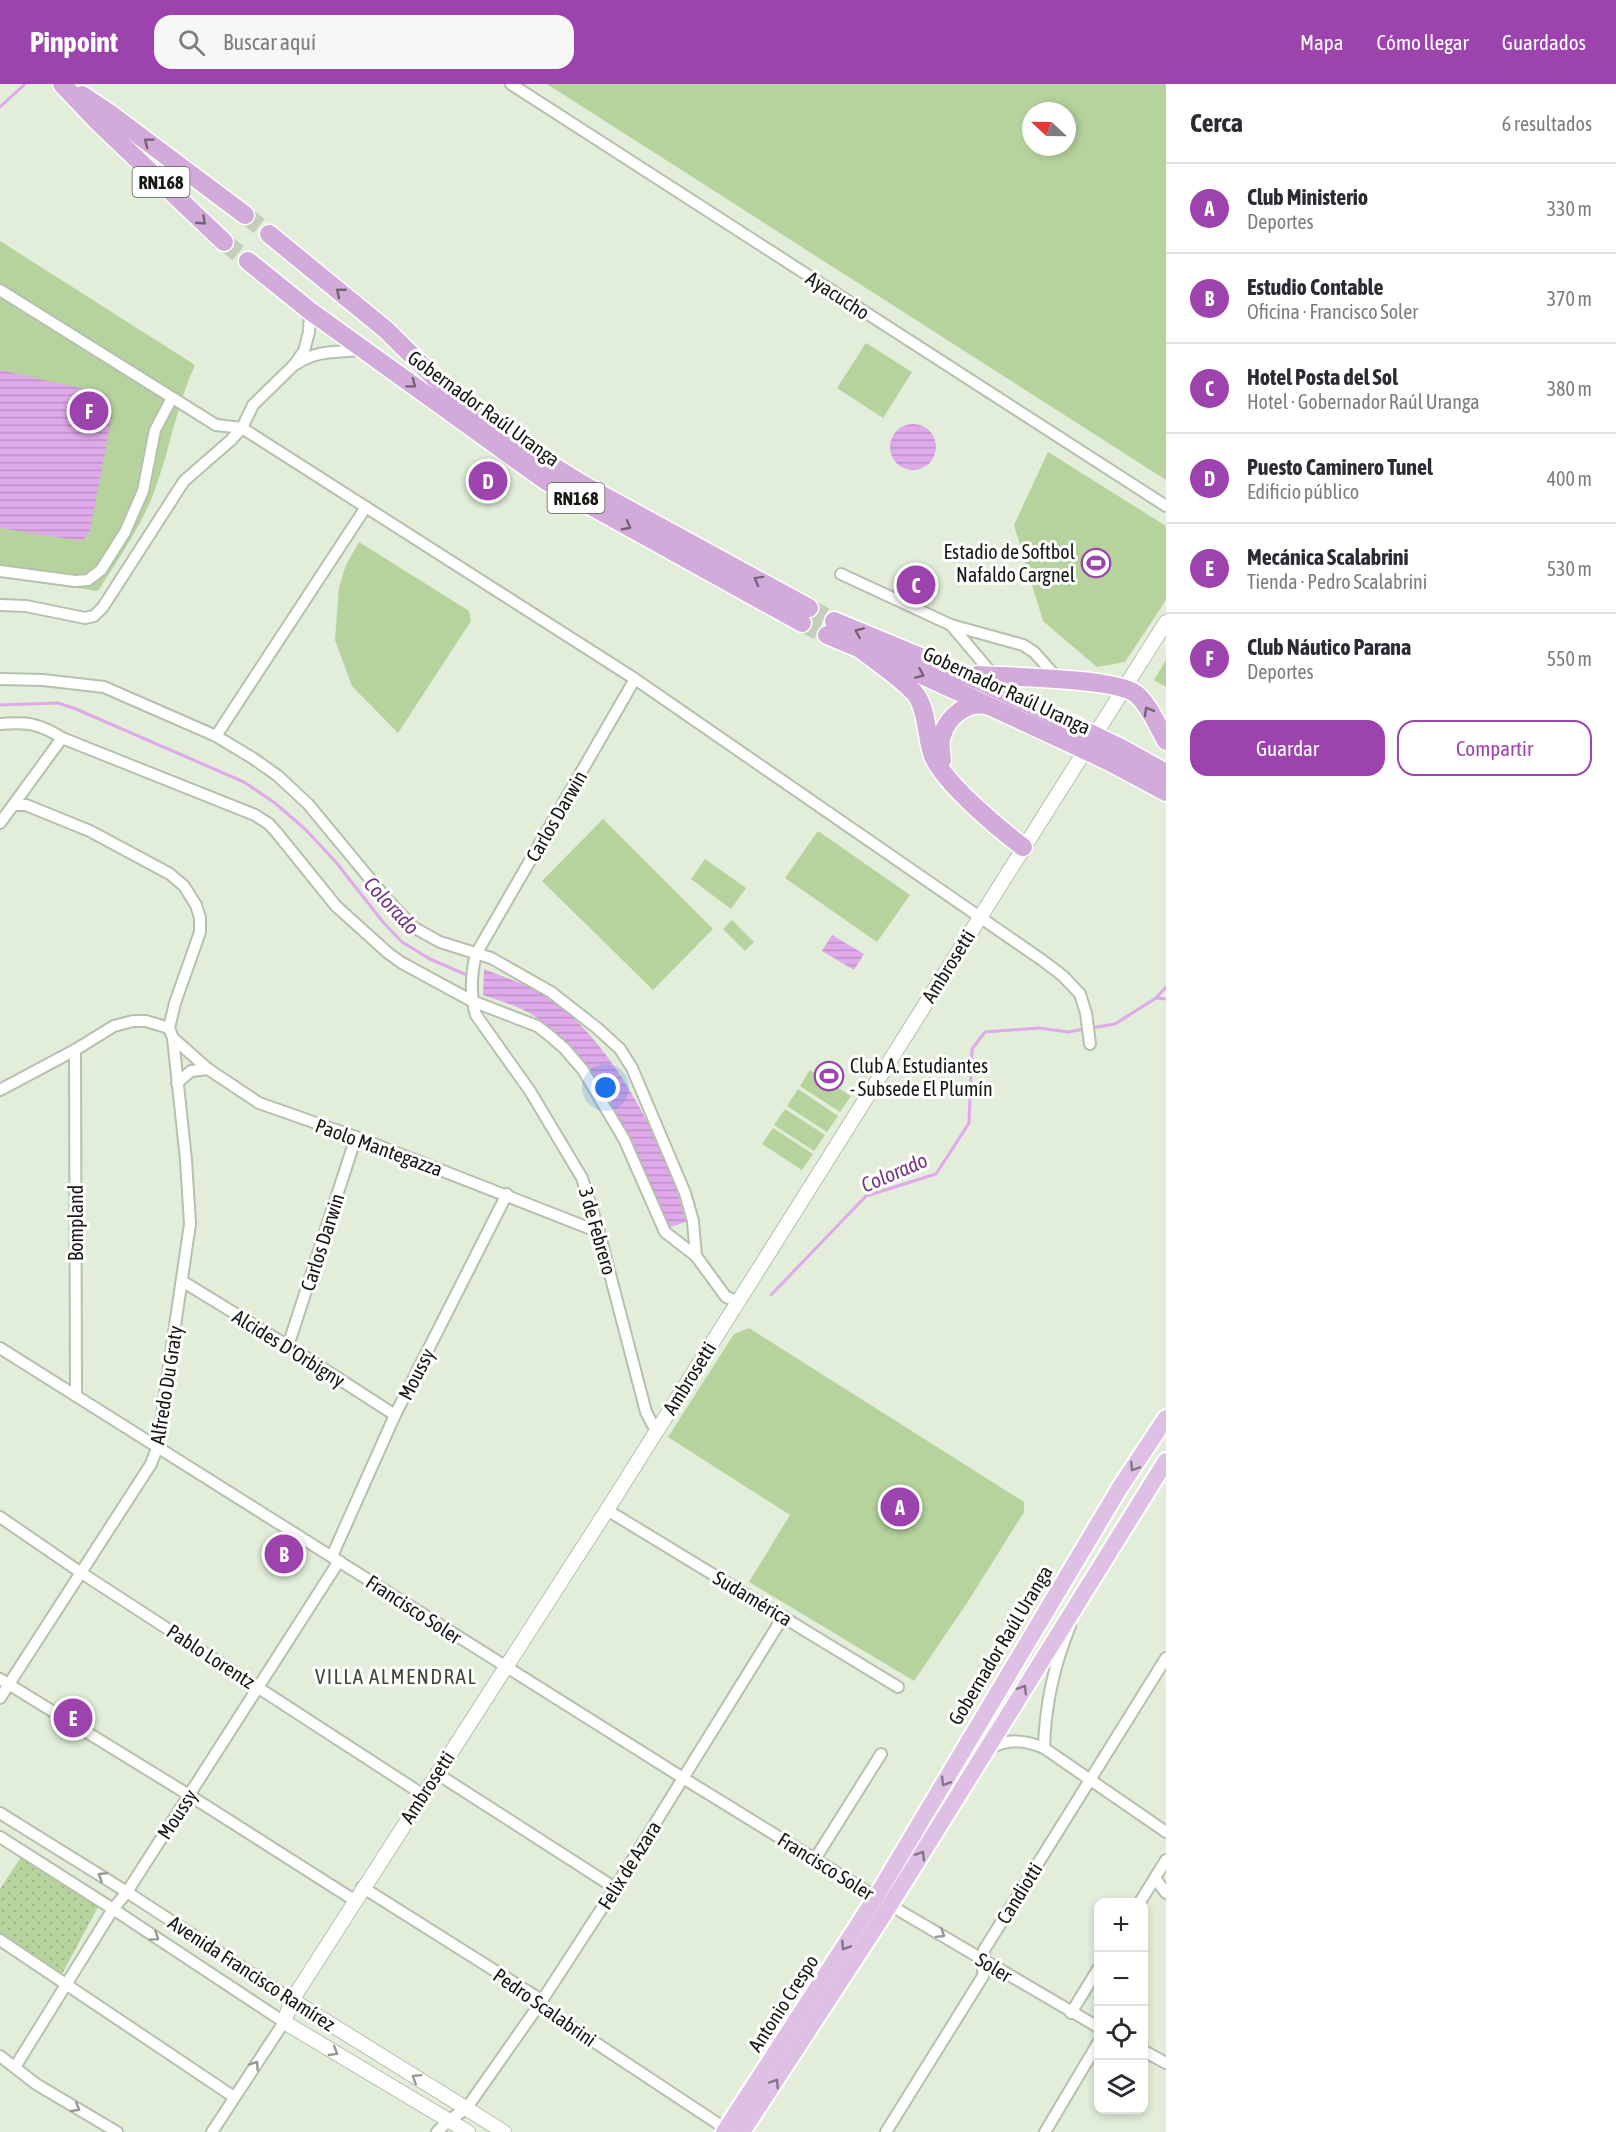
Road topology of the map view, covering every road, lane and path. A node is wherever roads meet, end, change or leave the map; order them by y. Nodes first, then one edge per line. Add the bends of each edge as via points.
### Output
1 (64, 84) edge
2 (511, 84) edge
3 (245, 215) tunnel mouth
4 (269, 234) tunnel mouth
5 (224, 242) tunnel mouth
6 (248, 261) tunnel mouth
7 (0, 290) edge
8 (310, 311) junction
9 (365, 349) junction
10 (294, 365) junction
11 (172, 398) junction
12 (242, 428) junction
13 (1166, 506) edge
14 (366, 507) junction
15 (0, 571) edge
16 (841, 574) dead end
17 (0, 605) edge
18 (1166, 622) edge
19 (951, 625) junction
20 (863, 651) junction
21 (960, 674) junction
22 (994, 676) junction
23 (0, 679) edge
24 (635, 679) junction
25 (1059, 680) junction
26 (1124, 687) junction
27 (1008, 704) junction
28 (0, 724) edge
29 (216, 736) junction
30 (62, 738) junction
31 (1166, 741) edge
32 (1114, 754) junction
33 (1166, 773) edge
34 (949, 779) junction
35 (1166, 792) edge
36 (14, 805) junction
37 (0, 824) edge
38 (1023, 847) junction
39 (980, 916) junction
40 (475, 958) junction
41 (472, 996) junction
42 (171, 1033) junction
43 (1090, 1044) dead end
44 (75, 1050) junction
45 (208, 1069) junction
46 (177, 1083) junction
47 (0, 1090) edge
48 (356, 1137) junction
49 (507, 1194) junction
50 (599, 1232) junction
51 (696, 1256) junction
52 (182, 1281) junction
53 (738, 1301) junction
54 (288, 1346) junction
55 (0, 1348) edge
56 (76, 1396) junction
57 (395, 1415) junction
58 (1166, 1418) edge
59 (656, 1431) junction
60 (157, 1448) junction
61 (1166, 1461) edge
62 (607, 1510) junction
63 (0, 1517) edge
64 (335, 1558) junction
65 (80, 1572) junction
66 (1088, 1586) junction
67 (783, 1617) junction
68 (1166, 1658) edge
69 (505, 1668) junction
70 (4, 1682) edge
71 (258, 1686) junction
72 (898, 1687) dead end
73 (0, 1698) edge
74 (1044, 1748) junction
75 (984, 1752) junction
76 (881, 1754) dead end
77 (436, 1773) junction
78 (683, 1778) junction
79 (1089, 1780) junction
80 (423, 1794) junction
81 (189, 1795) junction
82 (0, 1813) edge
83 (1166, 1832) edge
84 (0, 1837) edge
85 (815, 1859) junction
86 (1166, 1860) edge
87 (1155, 1878) junction
88 (363, 1887) junction
89 (615, 1888) junction
90 (128, 1892) junction
91 (1166, 1893) edge
92 (1142, 1898) edge
93 (354, 1900) junction
94 (883, 1901) junction
95 (113, 1909) junction
96 (0, 1940) edge
97 (984, 1961) junction
98 (1094, 1976) edge
99 (66, 1983) junction
100 (292, 2000) junction
101 (541, 2002) junction
102 (1071, 2013) junction
103 (284, 2022) junction
104 (1094, 2025) edge
105 (1094, 2050) edge
106 (1148, 2054) edge
107 (0, 2056) edge
108 (1166, 2063) edge
109 (15, 2067) junction
110 (234, 2097) junction
111 (466, 2109) junction
112 (449, 2120) junction
113 (731, 2131) edge
114 (117, 2132) edge
115 (212, 2132) edge
116 (437, 2132) edge
117 (468, 2132) edge
118 (504, 2132) edge
119 (885, 2132) edge
120 (1045, 2132) edge

3 -> 1 highway, RN168 via 109,112
1 -> 5 highway, RN168 via 99,123
2 - 13 street, Ayacucho
9 -> 4 highway, Gobernador Raúl Uranga / RN168 via 546,481 806,616 519,445 440,383 385,329
6 - 8 highway, Gobernador Raúl Uranga / RN168
7 - 11 street
8 - 9 highway, Gobernador Raúl Uranga / RN168
8 - 10 street via 304,351
9 - 10 street via 324,352
10 - 12 street via 252,405
11 - 12 street via 216,425
11 - 15 street via 155,430 143,491 125,532 101,570 88,580
12 - 14 street
12 - 17 street via 184,481 94,616 85,618
14 - 24 street
14 - 29 street
16 - 19 street
18 - 26 street, Ambrosetti
19 - 22 street
19 - 25 street via 1023,645
21 -> 20 highway, Gobernador Raúl Uranga via 831,628
20 -> 27 highway, Gobernador Raúl Uranga
20 - 34 highway via 919,699 934,758
21 - 22 highway
21 - 27 highway, Gobernador Raúl Uranga
22 - 25 highway
22 - 27 street
23 - 29 street via 104,687
24 - 39 street
24 - 40 street, Carlos Darwin
25 - 26 highway
31 -> 26 highway via 1143,701
26 - 38 street, Ambrosetti
27 - 32 highway, Gobernador Raúl Uranga, bridge
27 - 34 highway via 981,704 954,715 941,737 940,750
28 - 30 street via 32,723
29 - 40 street via 278,776 308,804 412,927
30 - 36 street
30 - 41 street via 255,815 269,824 336,906 388,953
32 - 33 highway, Gobernador Raúl Uranga
32 - 35 highway, Gobernador Raúl Uranga
34 - 38 highway
36 - 37 street
36 - 42 street via 90,831 170,874 184,886 196,904 200,932 176,1003
38 - 39 street, Ambrosetti
39 - 43 street via 1062,976 1080,994
39 - 53 street, Ambrosetti
40 - 41 street
40 - 51 street via 491,958 551,992 627,1057 685,1193 693,1221
41 - 50 street, 3 de Febrero via 476,1015 530,1091 582,1178
41 - 51 street via 537,1026 583,1070 624,1139 665,1232
42 - 44 street, Paolo Mantegazza via 133,1021 114,1026
42 - 45 street, Paolo Mantegazza
42 - 46 street, Alfredo Du Graty
44 - 47 street, Paolo Mantegazza
44 - 56 street, Bompland
45 - 46 street via 191,1071
45 - 48 street, Paolo Mantegazza via 259,1103
46 - 52 street, Alfredo Du Graty via 190,1201
48 - 49 street, Paolo Mantegazza
48 - 54 street, Carlos Darwin
49 - 50 street, Paolo Mantegazza
49 - 57 street, Moussy
50 - 59 street, 3 de Febrero via 646,1412
51 - 53 street via 726,1297
52 - 54 street, Alcides D'Orbigny
52 - 60 street, Alfredo Du Graty
53 - 59 street, Ambrosetti
54 - 57 street, Alcides D'Orbigny
55 - 56 street, Francisco Soler
56 - 60 street, Francisco Soler
57 - 64 street, Moussy
58 -> 94 main road, Gobernador Raúl Uranga via 1119,1489
59 - 62 street, Ambrosetti
60 - 64 street, Francisco Soler
60 - 65 street, Alfredo Du Graty via 151,1464
61 - 66 main road
62 - 67 street, Sudamérica
62 - 69 street, Ambrosetti
63 - 65 street, Pablo Lorentz
64 - 69 street, Francisco Soler
64 - 71 street, Moussy
65 - 70 street, Alfredo Du Graty
65 - 71 street, Pablo Lorentz
66 - 74 street via 1050,1689
75 -> 66 main road
67 - 72 street, Sudamérica
67 - 78 street, Felix de Azara
68 - 79 street, Candiotti
69 - 77 street, Ambrosetti
69 - 78 street, Francisco Soler
70 - 73 street, Alfredo Du Graty
70 - 81 street
71 - 80 street, Pablo Lorentz
71 - 81 street, Moussy
74 - 75 street via 1013,1740
74 - 79 street
94 -> 75 main road
76 - 85 street
77 - 80 street, Ambrosetti
77 - 89 street
78 - 85 street, Francisco Soler
78 - 89 street, Felix de Azara
79 - 83 street
79 - 97 street, Candiotti via 984,1950
80 - 88 street, Ambrosetti
81 - 90 street, Moussy
81 - 93 street
90 -> 82 street, Avenida Francisco Ramírez
84 - 95 street, Avenida Francisco Ramírez
85 - 94 street, Francisco Soler
86 - 87 street
87 - 91 street
87 - 92 street
88 - 93 street, Ambrosetti
88 - 101 street, Pedro Scalabrini
89 - 101 street, Felix de Azara
90 - 95 street, Moussy
90 - 100 street, Avenida Francisco Ramírez
93 - 100 street, Ambrosetti
94 -> 97 street, Soler
94 - 113 main road, Antonio Crespo
95 - 99 street, Moussy
95 -> 103 street, Avenida Francisco Ramírez
96 - 99 street
97 - 102 street, Soler
97 - 119 street, Candiotti via 983,1976
98 - 102 street
99 - 109 street, Moussy
99 - 110 street
100 - 103 street, Ambrosetti
111 -> 100 street, Avenida Francisco Ramírez
101 - 111 street, Felix de Azara
101 - 113 street, Pedro Scalabrini via 546,2010
102 - 104 street, Soler
110 -> 103 street, Ambrosetti
103 -> 112 street, Avenida Francisco Ramírez
105 - 120 street
106 - 108 street
107 - 109 street
109 -> 114 street via 36,2084
110 - 115 street, Ambrosetti
111 - 112 street
111 - 118 street, Avenida Francisco Ramírez
112 - 116 street
112 - 117 street, Avenida Francisco Ramírez

